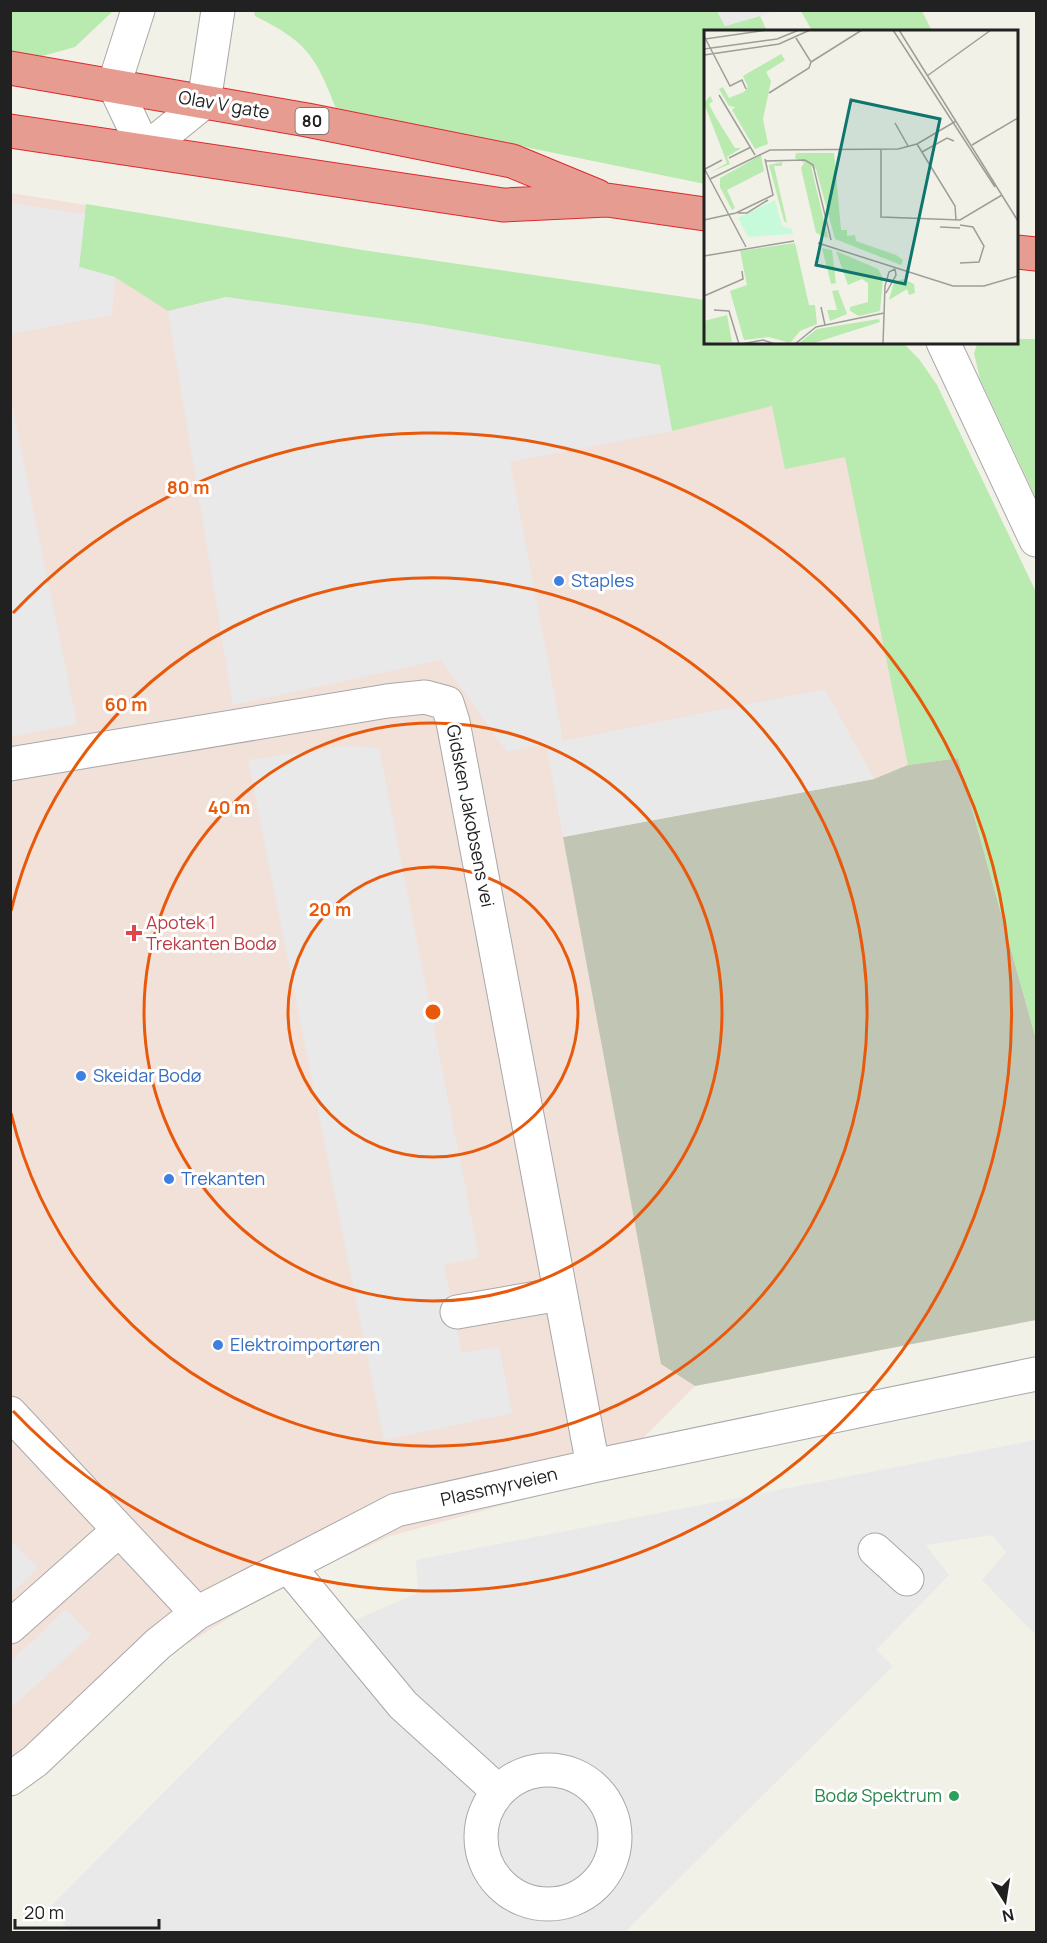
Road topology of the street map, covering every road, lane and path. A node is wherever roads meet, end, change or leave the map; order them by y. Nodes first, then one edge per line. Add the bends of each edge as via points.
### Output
1 (138, 10) edge
2 (218, 10) edge
3 (10, 68) edge
4 (114, 85) junction
5 (204, 102) junction
6 (10, 131) edge
7 (145, 150) junction
8 (607, 200) junction
9 (704, 214) edge
10 (1017, 252) edge
11 (1036, 254) edge
12 (944, 344) edge
13 (1036, 540) edge
14 (10, 764) edge
15 (560, 1294) junction
16 (457, 1312) dead end
17 (1036, 1374) edge
18 (10, 1413) edge
19 (593, 1466) junction
20 (119, 1530) junction
21 (875, 1550) dead end
22 (288, 1566) junction
23 (907, 1579) dead end
24 (197, 1613) junction
25 (10, 1627) edge
26 (23, 1770) edge
27 (498, 1791) junction
28 (10, 1796) edge

1 - 4 street
2 - 5 street
3 - 4 highway, Olav V gate / 80
4 - 5 highway, Olav V gate / 80
4 - 7 street
5 - 7 street
5 - 8 highway, Olav V gate / 80 via 512,161
6 - 7 highway, Olav V gate / 80
7 - 8 highway, Olav V gate / 80 via 503,205
8 - 9 highway, Olav V gate / 80
10 - 11 highway
12 - 13 street
14 - 15 street, Gidsken Jakobsens vei via 387,701 425,696 447,703
15 - 16 street
15 - 19 street, Gidsken Jakobsens vei
17 - 19 street, Plassmyrveien
18 - 20 street
19 - 22 street, Plassmyrveien via 396,1510
20 - 24 street
20 - 25 street
21 - 23 street
22 - 24 street, Plassmyrveien
22 - 27 street via 403,1705
24 - 26 street, Plassmyrveien via 158,1644
26 - 28 street, Plassmyrveien
27 - 27 street via 481,1827 489,1869 502,1886 520,1898 540,1904 580,1897 595,1885 614,1852 616,1830 610,1809 597,1790 580,1777 558,1770 536,1770 515,1778

